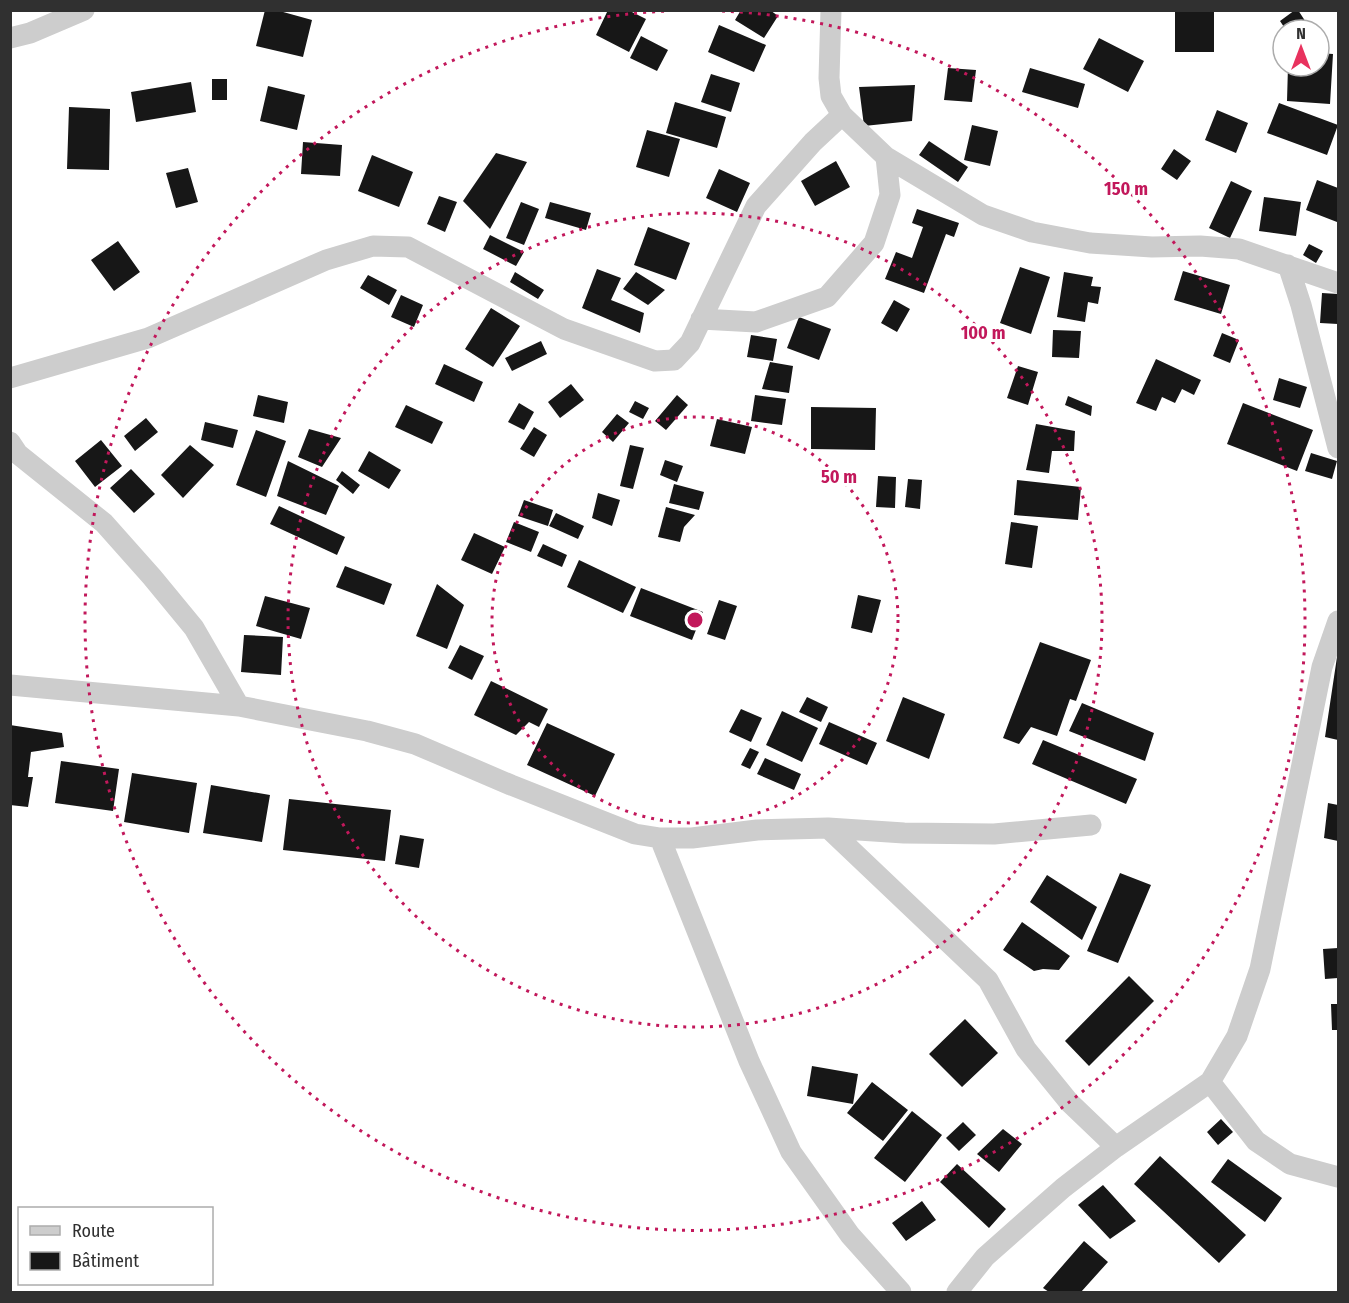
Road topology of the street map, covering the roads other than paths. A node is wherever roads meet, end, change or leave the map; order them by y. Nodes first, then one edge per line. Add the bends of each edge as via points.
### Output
1 (84, 10) edge
2 (831, 10) edge
3 (10, 38) edge
4 (842, 114) junction
5 (886, 157) junction
6 (1288, 265) junction
7 (1338, 284) edge
8 (701, 319) junction
9 (10, 378) edge
10 (10, 441) edge
11 (1338, 448) edge
12 (1338, 621) edge
13 (10, 685) edge
14 (239, 706) junction
15 (1091, 825) dead end
16 (828, 828) junction
17 (660, 838) junction
18 (1210, 1082) junction
19 (1116, 1147) junction
20 (1338, 1177) edge
21 (901, 1293) edge
22 (957, 1293) edge

1 - 3 street
2 - 4 street via 829,78 831,96
4 - 5 street
4 - 8 street via 756,206
5 - 6 street via 983,215 1032,232 1090,243 1239,249
5 - 8 street via 890,195 874,243 827,297 756,322
6 - 7 street
6 - 11 street
8 - 9 street via 690,343 674,360 655,361 564,329 408,247 373,246 326,260 148,338
10 - 14 street via 18,454 104,523 152,577 194,628
12 - 18 street via 1322,667 1260,969 1238,1036
13 - 14 street
14 - 17 street via 415,744 635,834
15 - 16 street via 994,834
16 - 17 street
16 - 19 street via 988,980 1026,1049 1069,1102
17 - 21 street via 749,1061 791,1152 850,1234
18 - 19 street
18 - 20 street via 1256,1141 1290,1164
19 - 22 street via 985,1257

